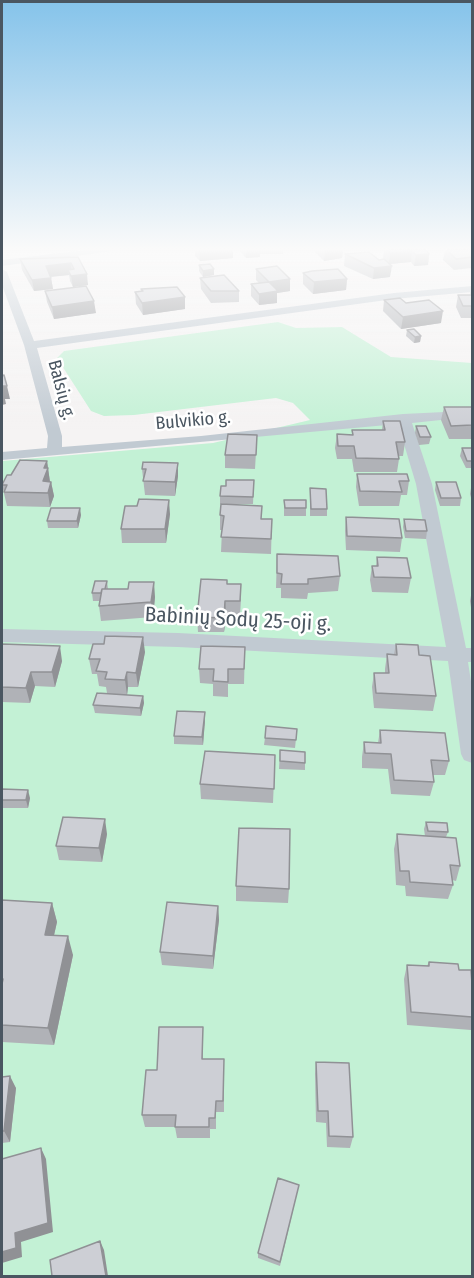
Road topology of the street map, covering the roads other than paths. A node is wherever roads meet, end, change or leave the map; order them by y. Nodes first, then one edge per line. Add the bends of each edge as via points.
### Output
1 (16, 310) edge
2 (293, 310) edge
3 (30, 345) junction
4 (460, 414) edge
5 (403, 418) junction
6 (54, 452) junction
7 (2, 456) edge
8 (2, 636) edge
9 (465, 655) edge
10 (472, 754) edge

1 - 3 street, Balsių g.
2 - 3 street
3 - 6 street, Balsių g. via 55,435
4 - 5 street, Bulvikio g.
5 - 6 street, Bulvikio g.
5 - 9 street via 424,484
6 - 7 street, Bulvikio g.
8 - 9 street, Babinių Sodų 25-oji g. via 178,640
9 - 10 street

